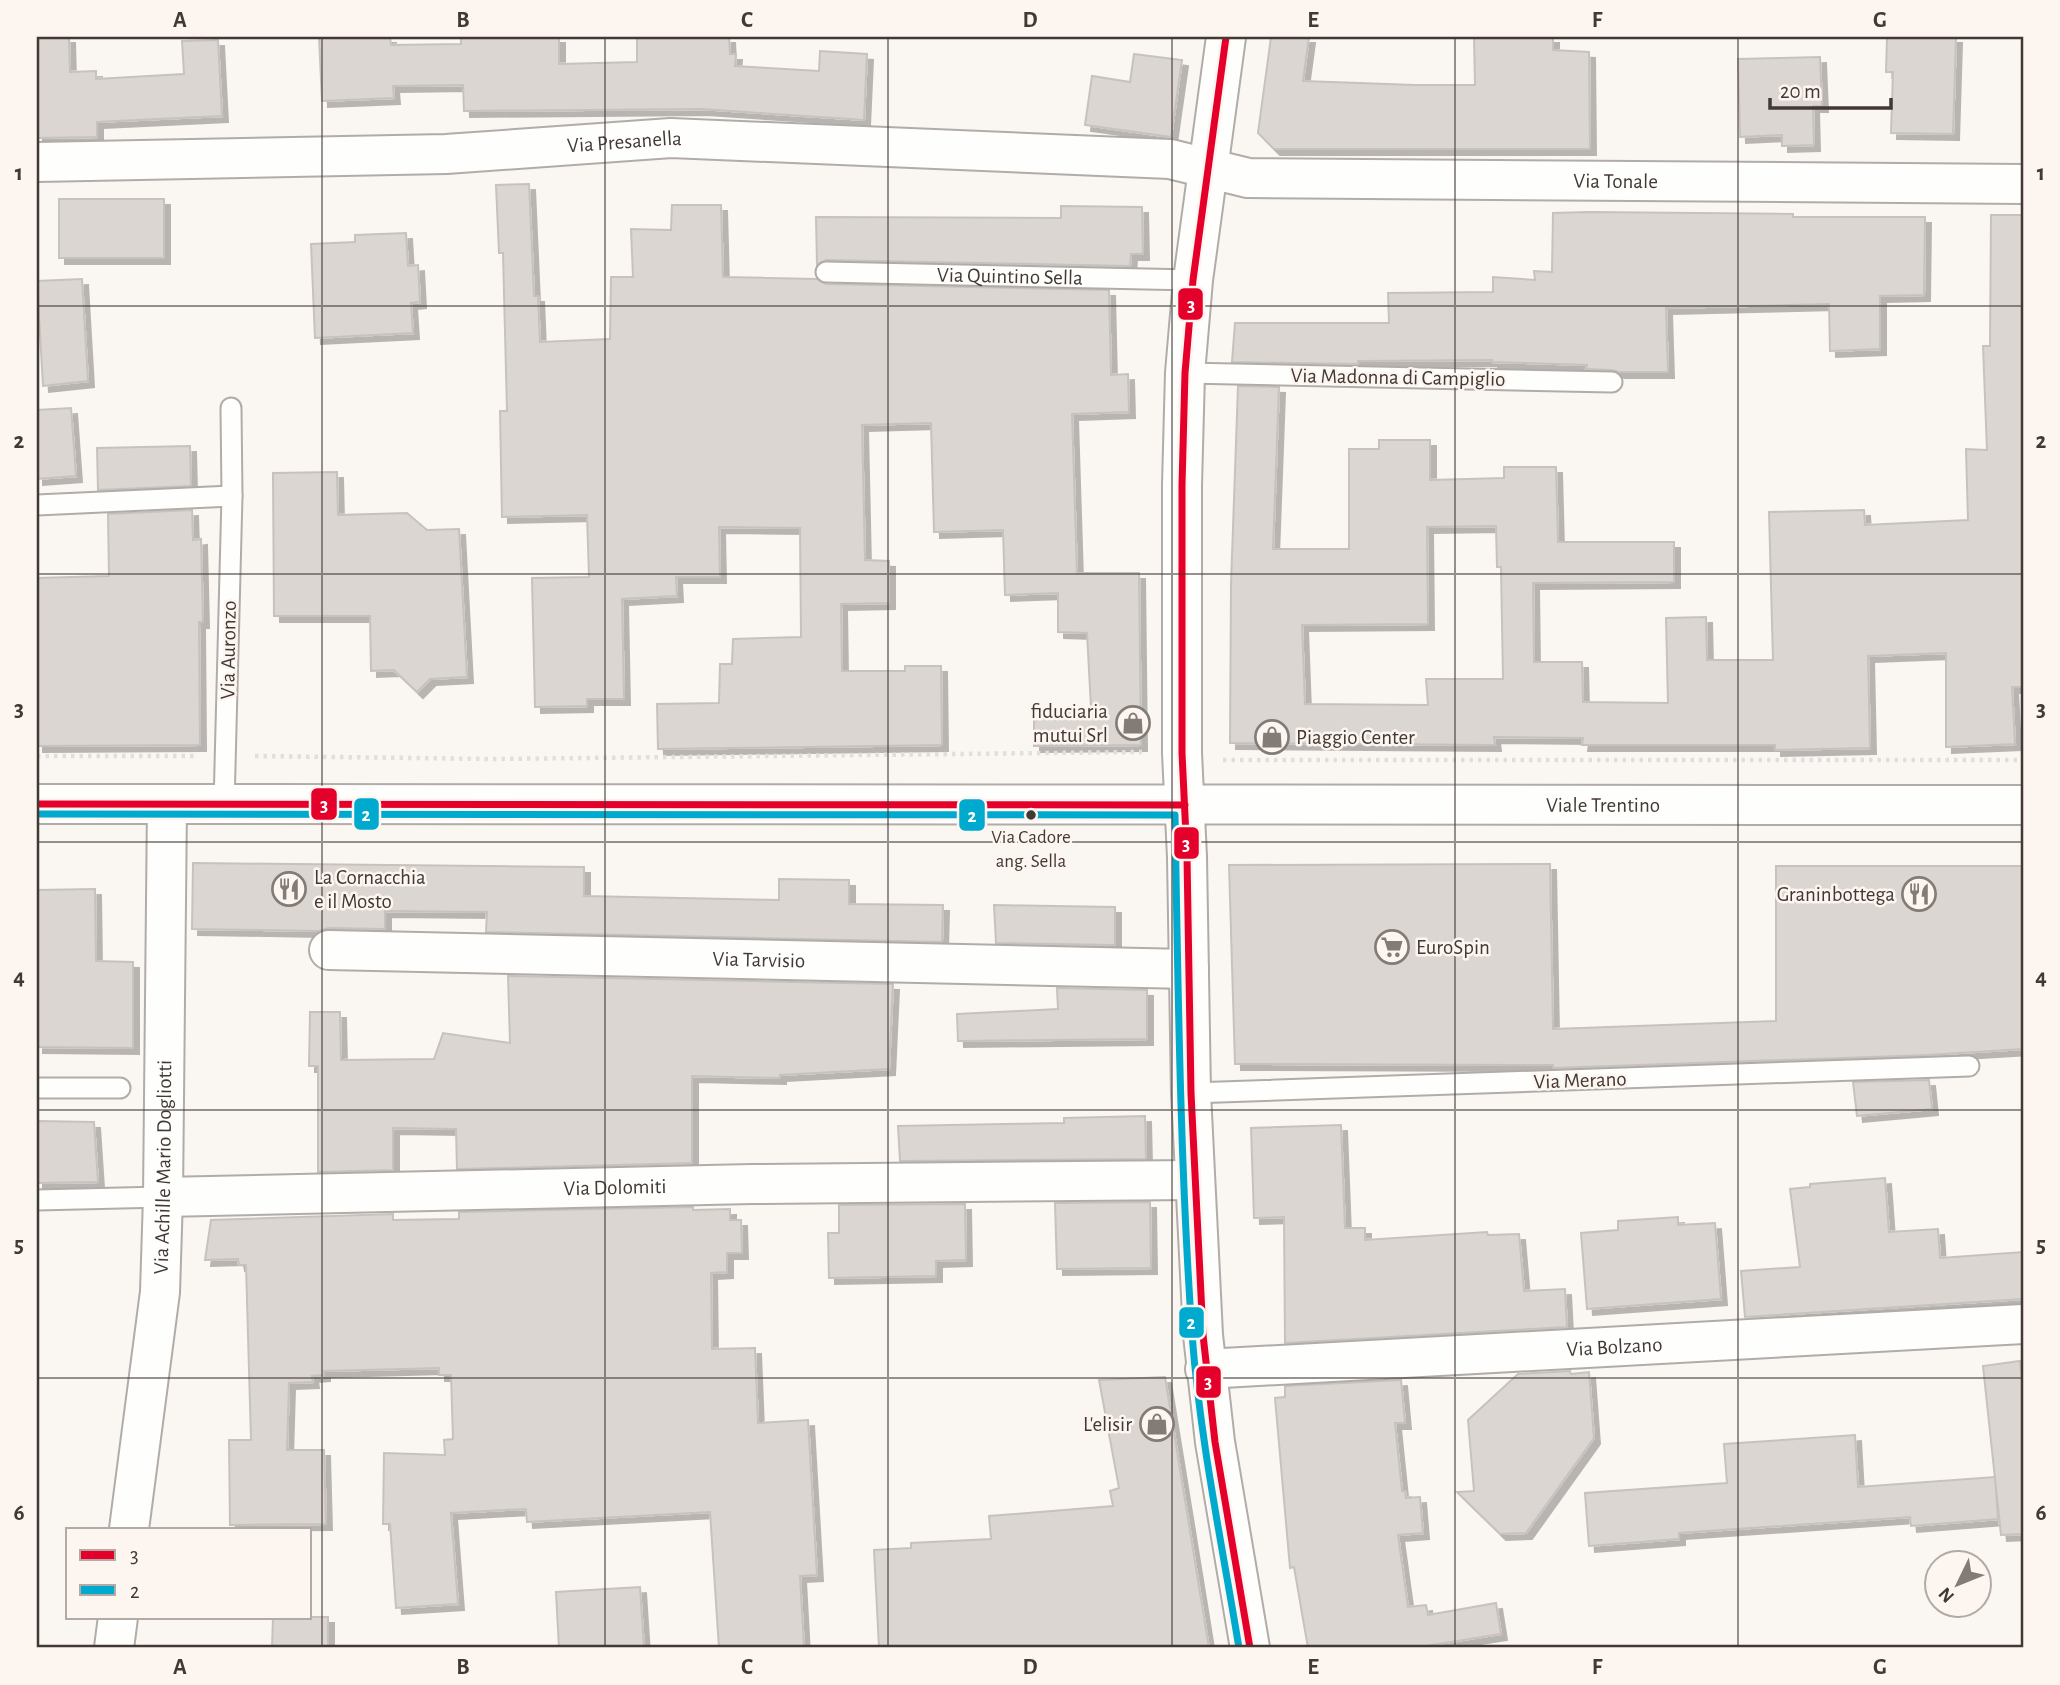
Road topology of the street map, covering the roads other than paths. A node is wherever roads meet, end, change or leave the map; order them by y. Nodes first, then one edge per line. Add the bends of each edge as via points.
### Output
1 (1226, 37) edge
2 (37, 162) edge
3 (1210, 168) junction
4 (2023, 184) edge
5 (826, 272) dead end
6 (1193, 280) junction
7 (1185, 373) junction
8 (1612, 382) dead end
9 (231, 408) dead end
10 (232, 496) junction
11 (37, 505) edge
12 (37, 804) edge
13 (167, 804) junction
14 (1185, 804) junction
15 (224, 805) junction
16 (2023, 805) edge
17 (329, 950) dead end
18 (1189, 970) junction
19 (1969, 1066) dead end
20 (37, 1088) edge
21 (120, 1088) dead end
22 (1191, 1093) junction
23 (1194, 1180) junction
24 (163, 1197) junction
25 (37, 1200) edge
26 (2023, 1324) edge
27 (1206, 1369) junction
28 (129, 1528) edge
29 (118, 1618) edge
30 (114, 1648) edge
31 (1250, 1648) edge

1 - 3 street
2 - 3 street, Via Presanella via 446,154 671,138 1170,159
3 - 4 street, Via Tonale via 1248,178
3 - 6 street
5 - 6 lane, Via Quintino Sella
6 - 7 street
7 - 8 lane, Via Madonna di Campiglio
7 - 14 street
9 - 10 lane, Via Auronzo
10 - 11 lane
10 - 15 lane, Via Auronzo
12 - 13 street, Viale Trentino
13 - 15 street, Viale Trentino
13 - 24 street, Via Achille Mario Dogliotti
14 - 15 street, Viale Trentino
14 - 16 street, Viale Trentino
14 - 18 street
17 - 18 street, Via Tarvisio
18 - 22 street
19 - 22 lane, Via Merano
20 - 21 lane
22 - 23 street
23 - 24 street, Via Dolomiti via 738,1184
23 - 27 street
24 - 25 lane, Via Dolomiti
24 - 28 street, Via Achille Mario Dogliotti via 159,1298
26 - 27 street, Via Bolzano
27 - 31 street
29 - 30 street

